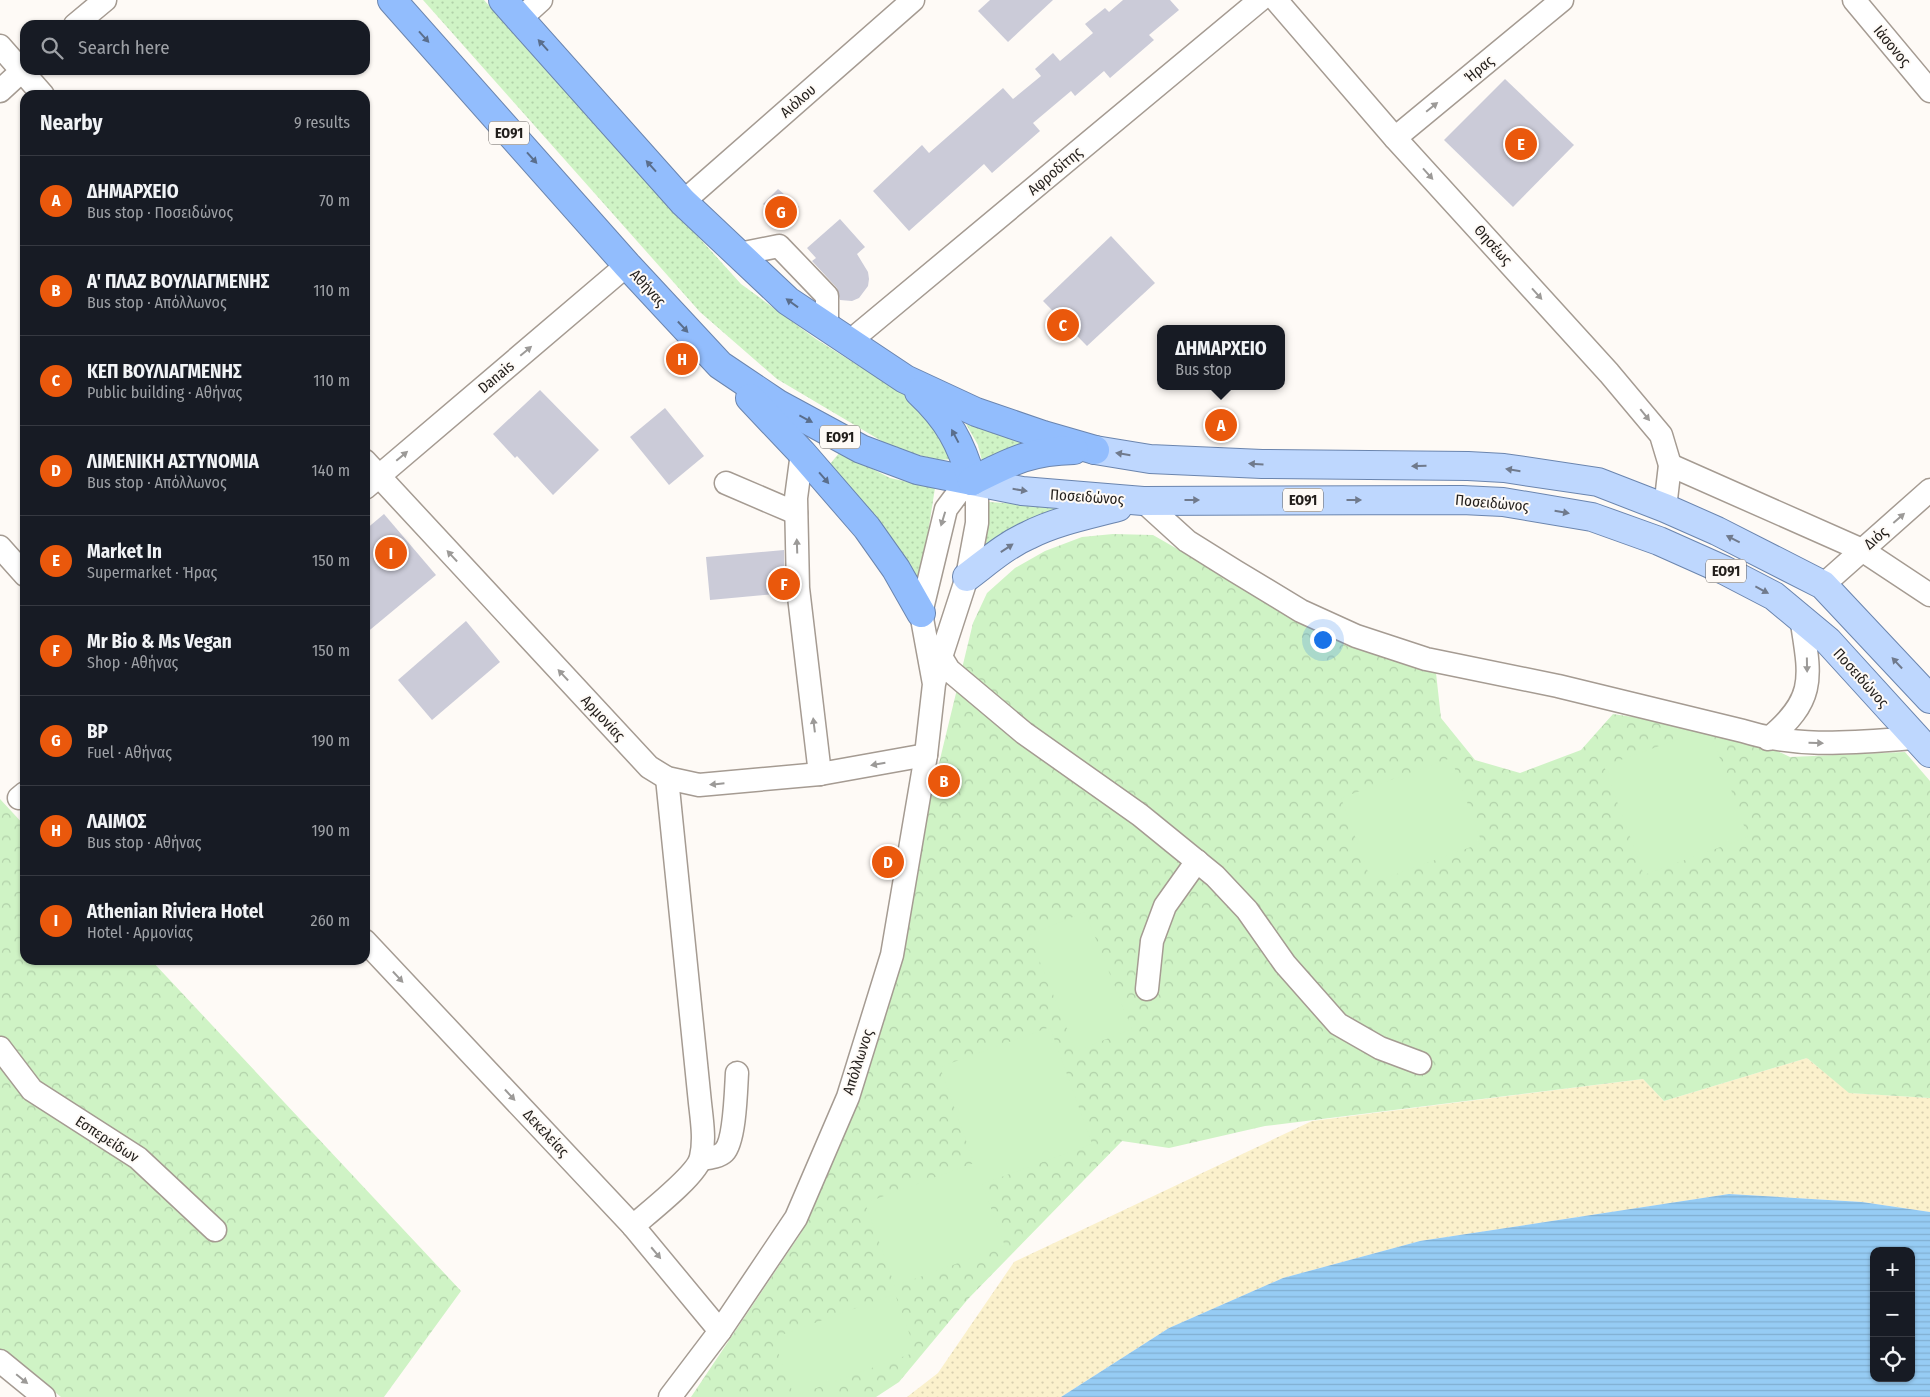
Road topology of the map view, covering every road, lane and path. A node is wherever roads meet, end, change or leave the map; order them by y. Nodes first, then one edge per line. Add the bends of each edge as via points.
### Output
1 (105, 0) edge
2 (392, 0) edge
3 (541, 0) edge
4 (913, 0) edge
5 (1260, 0) edge
6 (1276, 0) edge
7 (1562, 0) edge
8 (1854, 0) edge
9 (512, 10) edge
10 (81, 20) edge
11 (0, 46) edge
12 (20, 66) edge
13 (20, 72) edge
14 (28, 75) edge
15 (39, 90) edge
16 (0, 91) edge
17 (1930, 91) edge
18 (1395, 138) junction
19 (683, 202) junction
20 (627, 265) junction
21 (838, 334) junction
22 (720, 366) junction
23 (905, 379) junction
24 (1095, 450) junction
25 (802, 453) junction
26 (1670, 465) junction
27 (370, 474) edge
28 (370, 476) edge
29 (972, 481) junction
30 (726, 483) dead end
31 (1930, 490) edge
32 (1143, 501) junction
33 (1666, 508) junction
34 (796, 513) junction
35 (0, 547) edge
36 (1862, 550) junction
37 (20, 569) edge
38 (967, 577) junction
39 (1823, 585) junction
40 (1930, 595) edge
41 (921, 613) junction
42 (1801, 617) junction
43 (940, 657) junction
44 (934, 684) junction
45 (1930, 699) edge
46 (1768, 739) junction
47 (1922, 746) edge
48 (926, 755) junction
49 (820, 774) junction
50 (667, 778) junction
51 (1196, 861) junction
52 (370, 946) edge
53 (1147, 989) dead end
54 (0, 1048) edge
55 (1420, 1063) dead end
56 (738, 1073) dead end
57 (701, 1159) junction
58 (633, 1226) junction
59 (215, 1230) dead end
60 (720, 1331) junction
61 (0, 1361) edge
62 (44, 1397) edge
63 (670, 1397) edge

1 - 10 street
2 -> 20 highway, Αθήνας / ΕΟ91
3 - 9 street
4 - 19 street, Αιόλου
5 - 21 street, Αφροδίτης
6 - 18 street, Θησέως
18 -> 7 street, Ήρας
8 - 17 street, Ιάσονος
19 -> 9 highway, ΕΟ91
11 - 12 street
13 - 16 street
14 - 15 street
18 -> 26 street, Θησέως via 1635,403 1661,435
21 -> 19 highway, ΕΟ91 via 788,301
20 -> 22 highway, Αθήνας / ΕΟ91
27 -> 20 street, Danais
21 - 23 highway, ΕΟ91
22 - 25 highway
22 -> 29 highway, Αθήνας / ΕΟ91 via 778,404 861,449 917,470
23 - 24 highway, ΕΟ91 via 976,412
29 -> 23 highway via 953,432 934,406
24 - 29 highway via 1040,452 1019,457
33 -> 24 main road, ΕΟ91 via 1598,482 1504,468 1262,464 1150,459
25 - 34 street
25 -> 41 highway via 867,528
26 - 33 street, Θησέως
26 - 36 street
50 -> 28 street, Αρμονίας via 649,767
29 -> 32 main road, Ποσειδώνος / ΕΟ91 via 1022,491
29 - 38 street via 977,497 977,523
29 -> 41 street via 946,509
30 - 34 street
36 -> 31 street, Διός
38 -> 32 main road via 1008,546 1029,535 1063,521
32 -> 42 main road, Ποσειδώνος / ΕΟ91 via 1462,500 1503,502 1583,515 1658,541 1724,570 1774,596
32 - 46 street via 1187,540 1301,611 1356,636 1426,659 1558,686
39 -> 33 main road, ΕΟ91
49 -> 34 street via 798,588
35 - 37 street
36 - 39 street, Διός
36 - 40 street
38 - 43 street
45 -> 39 main road, ΕΟ91
41 - 44 street
42 -> 46 street via 1808,662 1807,686 1801,703 1787,723
42 - 47 main road, Ποσειδώνος / ΕΟ91 via 1828,641
43 - 44 street
43 - 51 street via 949,670 1024,733 1140,815
44 - 48 street, Απόλλωνος
46 -> 47 street
48 -> 49 street, Αρμονίας
48 - 60 street, Απόλλωνος via 892,955 848,1097 796,1218
49 -> 50 street, Αρμονίας via 699,785
50 - 57 street via 703,1131
51 - 53 street via 1165,906 1152,941
51 - 55 street via 1247,910 1285,964 1338,1024 1380,1048
52 -> 58 street, Δεκελείας
54 - 59 street, Εσπερείδων via 32,1090 138,1158
56 - 57 street via 730,1140 724,1152
57 - 58 street via 693,1171
58 -> 60 street, Δεκελείας
60 - 63 street, Απόλλωνος
61 -> 62 street

